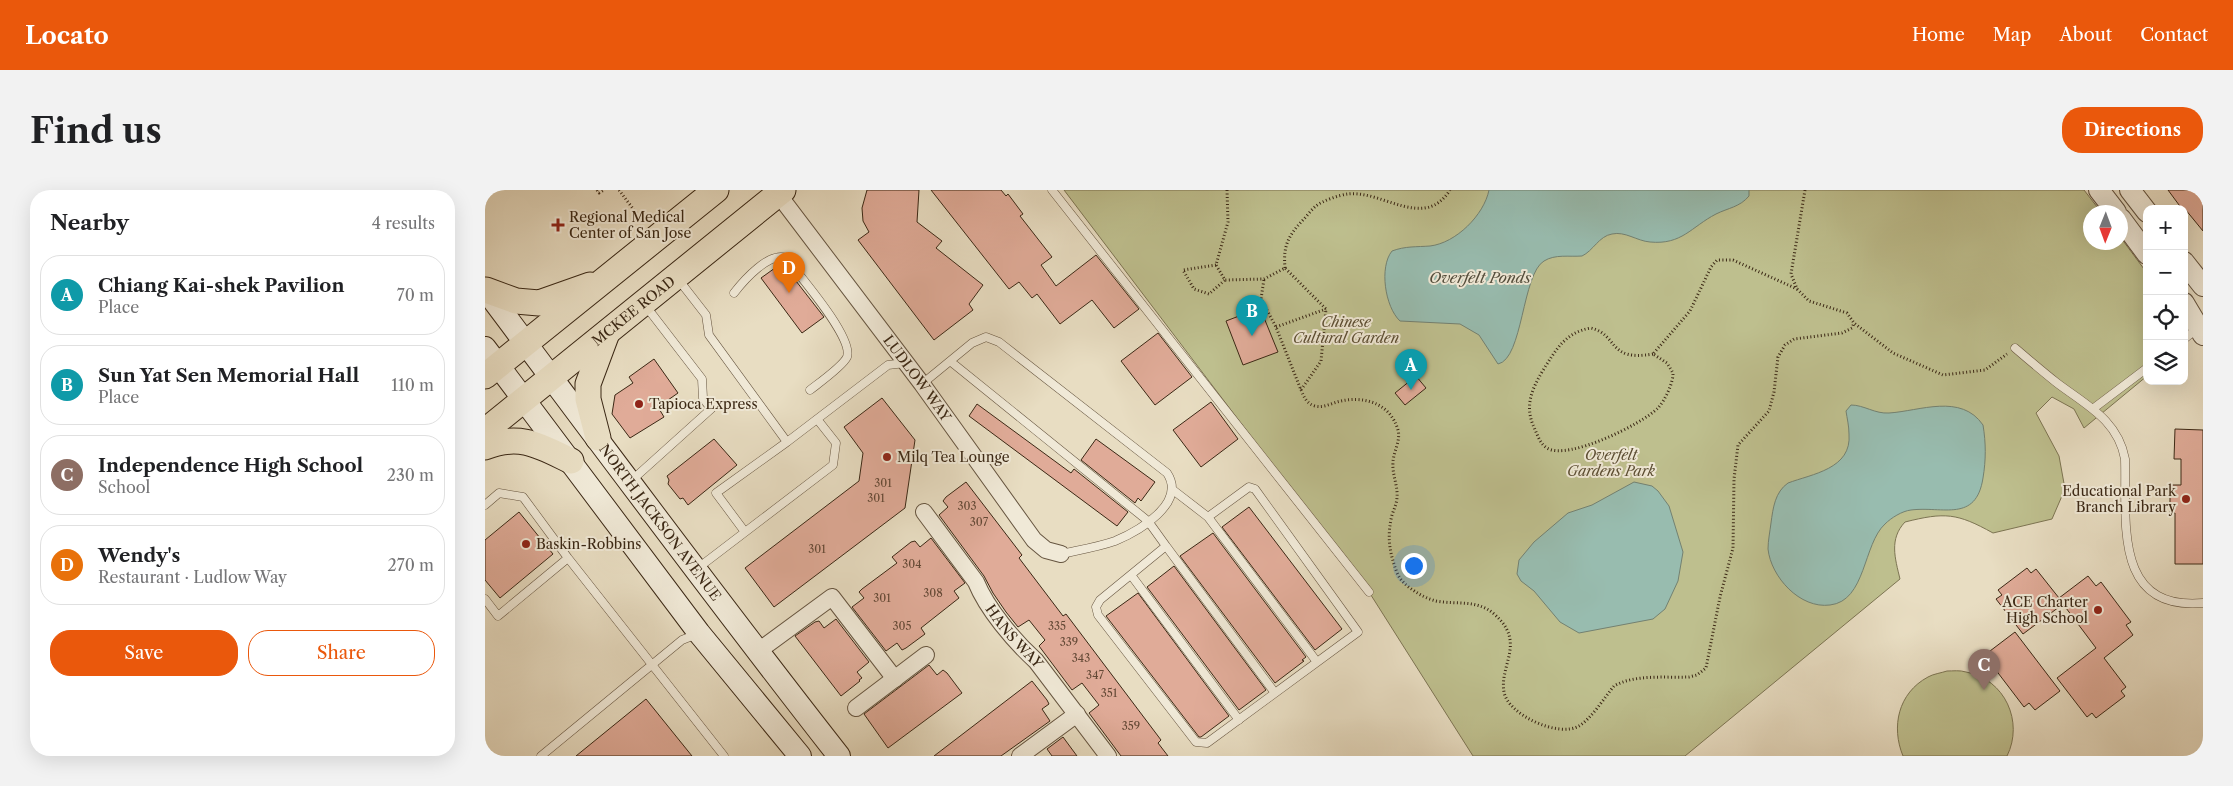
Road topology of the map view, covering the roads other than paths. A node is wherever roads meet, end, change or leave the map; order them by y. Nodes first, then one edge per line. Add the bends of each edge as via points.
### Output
1 (716, 190) edge
2 (1052, 190) edge
3 (2099, 190) edge
4 (2130, 190) edge
5 (779, 191) edge
6 (2111, 205) edge
7 (2143, 207) edge
8 (2128, 228) edge
9 (2144, 250) edge
10 (2188, 267) edge
11 (676, 277) junction
12 (604, 280) junction
13 (2203, 286) edge
14 (485, 290) edge
15 (734, 293) dead end
16 (644, 303) junction
17 (2188, 312) edge
18 (608, 331) junction
19 (2197, 331) edge
20 (526, 344) junction
21 (2015, 348) road end
22 (950, 361) junction
23 (905, 362) junction
24 (490, 363) edge
25 (2143, 371) edge
26 (552, 377) junction
27 (922, 384) junction
28 (810, 390) dead end
29 (525, 400) junction
30 (2095, 408) junction
31 (817, 419) junction
32 (485, 431) edge
33 (598, 438) junction
34 (787, 442) junction
35 (485, 447) edge
36 (571, 461) junction
37 (630, 482) junction
38 (1173, 490) junction
39 (485, 505) edge
40 (923, 512) dead end
41 (1208, 517) junction
42 (1148, 521) junction
43 (745, 532) junction
44 (1167, 546) junction
45 (1061, 554) joint
46 (568, 558) junction
47 (696, 570) junction
48 (1131, 575) junction
49 (1369, 592) dead end
50 (485, 599) edge
51 (2203, 603) edge
52 (699, 633) junction
53 (757, 652) junction
54 (927, 655) dead end
55 (1317, 662) junction
56 (653, 664) junction
57 (895, 679) junction
58 (1275, 693) junction
59 (856, 708) dead end
60 (1077, 714) junction
61 (1239, 720) junction
62 (541, 756) edge
63 (725, 756) edge
64 (800, 756) edge
65 (839, 756) edge
66 (1019, 756) edge
67 (1108, 756) edge

1 - 12 main road
2 - 49 lane
3 - 6 street
4 - 7 street
5 - 11 main road, MCKEE ROAD
5 - 23 street, LUDLOW WAY
8 - 9 street
10 - 13 street
11 - 16 main road, MCKEE ROAD
11 - 34 lane via 706,315 709,335
12 - 14 main road via 539,303 516,301
12 - 20 main road
14 - 20 main road, NORTH JACKSON AVENUE
15 - 28 lane via 772,256 786,258 847,343 846,359
16 - 18 main road, MCKEE ROAD
16 - 37 lane via 702,379 703,398 711,409
17 - 19 street
18 - 26 main road, MCKEE ROAD
18 - 33 main road via 589,384 588,399
20 - 24 main road
20 - 26 main road, NORTH JACKSON AVENUE
21 - 30 lane via 2057,383
22 - 27 lane
22 - 38 lane via 972,343 986,337 999,342 1167,473
22 - 42 lane
23 - 27 street, LUDLOW WAY
23 - 31 lane via 887,365
24 - 29 main road
25 - 30 lane
26 - 29 main road, MCKEE ROAD
26 - 33 main road, NORTH JACKSON AVENUE
27 - 45 street, LUDLOW WAY via 1034,540 1046,550
29 - 32 main road, MCKEE ROAD
29 - 36 main road
30 - 51 lane via 2123,445 2127,544 2131,564 2139,579 2151,592 2166,600
31 - 34 lane
31 - 43 lane via 836,443 833,465
33 - 37 main road, NORTH JACKSON AVENUE
34 - 43 lane via 716,493
35 - 36 main road via 506,440 522,440
36 - 52 main road
37 - 47 main road, NORTH JACKSON AVENUE
38 - 41 lane
38 - 42 lane via 1158,514
39 - 46 lane via 499,493 523,497
40 - 60 street, HANS WAY via 999,618
41 - 55 lane
41 - 55 lane via 1249,487 1255,489 1359,632
42 - 44 lane
42 - 45 lane via 1113,541
43 - 47 lane
44 - 48 lane
44 - 58 lane
46 - 50 lane via 498,616
46 - 56 lane
47 - 53 main road, NORTH JACKSON AVENUE
48 - 61 lane
48 - 61 lane via 1100,600 1096,607 1098,615 1196,742 1207,743
52 - 56 lane via 682,640
52 - 64 main road
53 - 57 street via 832,597
53 - 65 main road, NORTH JACKSON AVENUE
54 - 57 street
55 - 58 lane
56 - 62 lane
56 - 63 lane
57 - 59 street
58 - 61 lane
60 - 66 street
60 - 67 street, HANS WAY

